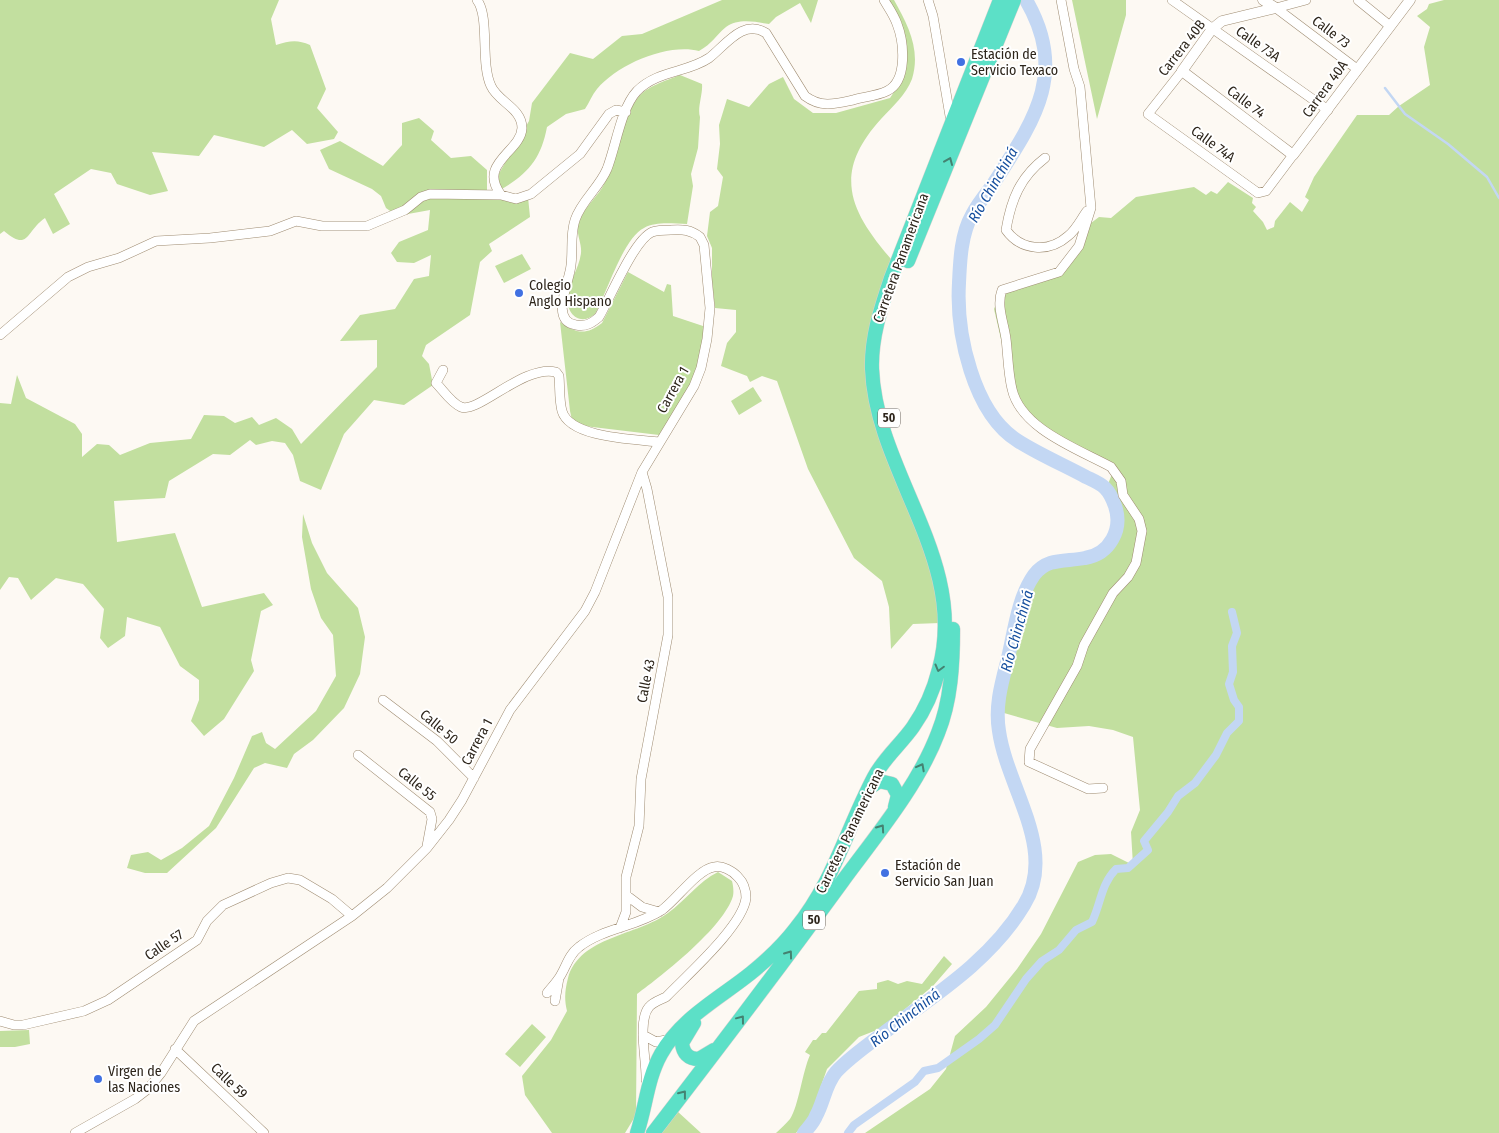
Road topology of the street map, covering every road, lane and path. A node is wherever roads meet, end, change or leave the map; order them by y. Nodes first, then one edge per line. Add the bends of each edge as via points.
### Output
1 (477, 0) edge
2 (884, 0) edge
3 (928, 0) edge
4 (1000, 0) edge
5 (1014, 0) edge
6 (1061, 0) edge
7 (1172, 0) edge
8 (1262, 0) edge
9 (1306, 0) edge
10 (1358, 0) edge
11 (1410, 0) edge
12 (1276, 8) junction
13 (998, 26) junction
14 (1390, 26) junction
15 (1212, 29) junction
16 (1357, 69) junction
17 (1182, 72) junction
18 (1328, 110) junction
19 (626, 112) junction
20 (1148, 114) joint
21 (951, 124) junction
22 (1293, 155) junction
23 (1045, 158) dead end
24 (498, 190) junction
25 (1262, 194) joint
26 (1091, 208) junction
27 (0, 335) edge
28 (442, 370) dead end
29 (658, 442) junction
30 (642, 472) junction
31 (383, 700) dead end
32 (358, 754) dead end
33 (474, 778) junction
34 (1103, 788) dead end
35 (868, 789) junction
36 (894, 808) junction
37 (427, 848) junction
38 (626, 894) junction
39 (659, 912) junction
40 (352, 916) junction
41 (620, 928) junction
42 (559, 977) junction
43 (547, 993) dead end
44 (555, 1000) dead end
45 (708, 1004) junction
46 (0, 1021) edge
47 (643, 1035) junction
48 (671, 1039) junction
49 (722, 1045) junction
50 (175, 1049) junction
51 (643, 1106) junction
52 (75, 1133) edge
53 (264, 1133) edge
54 (637, 1133) edge
55 (653, 1133) edge

1 - 24 street via 491,87 516,112 522,129 498,165
2 - 19 street, Carrera 1 via 897,23 901,69 899,79 886,92 830,105 813,102 805,96 766,33 746,29 735,34 706,60 659,76 644,85 632,98
3 - 21 street via 940,50
4 - 13 highway, Carretera Panamericana / 50
5 - 13 highway, Carretera Panamericana / 50
6 - 26 street via 1080,87
7 - 15 street, Calle 73A
8 - 12 street, Calle 73
9 - 12 street, Carrera 40B
10 - 14 street
11 - 14 street, Carrera 40A
12 - 15 street, Carrera 40B via 1222,21
12 - 16 street, Calle 73
13 - 21 highway, Carretera Panamericana / 50
36 -> 13 highway, Carretera Panamericana / 50 via 918,774 938,732 952,673 953,625 950,594 932,529 899,451 889,418 882,368 883,337 899,282
14 - 16 street, Carrera 40A
15 - 17 street, Carrera 40B
15 - 18 street, Calle 73A
16 - 18 street, Carrera 40A
17 - 20 street, Carrera 40B
17 - 22 street, Calle 74
18 - 22 street, Carrera 40A
19 - 24 street via 616,110 609,114 580,154 531,194 516,199
19 - 29 street, Carrera 1 via 606,170 575,220 570,275 562,310 564,319 572,325 593,323 600,317 636,248 652,232 683,229 700,237 704,245 710,308 707,339 694,386
20 - 25 street, Calle 74A
21 -> 35 highway, Carretera Panamericana / 50 via 878,317 872,368 881,421 892,455 926,532 936,567 945,624 944,649 933,690 924,709
22 - 25 street, Carrera 40A
23 - 26 street via 1033,167 1014,195 1006,230 1011,238 1032,248 1044,248 1070,235
24 - 27 street via 430,194 405,210 367,226 322,226 296,221 270,231 156,241 68,277
26 - 34 street via 1079,246 1060,272 1002,290 999,304 1012,389 1026,418 1112,467 1142,531 1136,563 1113,593 1084,644 1077,666 1030,749 1029,762 1088,789
28 - 29 street via 436,382 461,407 470,408 538,371 556,372 562,412 568,423 582,431
29 - 30 street, Carrera 1
30 - 33 street, Carrera 1 via 595,592 574,627 510,710
30 - 38 street, Calle 43 via 668,596 668,635 641,779 639,826 626,877
31 - 33 street, Calle 50 via 437,742
32 - 37 street, Calle 55 via 430,812 432,819
33 - 37 street, Carrera 1
35 - 36 highway via 879,781 892,784 898,795
35 - 45 highway, Carretera Panamericana / 50 via 826,884 797,928 766,961
49 -> 36 highway, Carretera Panamericana / 50
37 - 40 street, Carrera 1
38 - 39 street via 642,907
38 - 41 street, Calle 43 via 626,912
39 - 41 street
39 - 47 street via 714,867 726,868 743,884 746,897 734,925 666,997 649,1007 645,1012
40 - 46 street, Calle 57 via 332,899 300,880 288,878 271,883 224,905 207,921 197,940 108,1000 84,1011 23,1025
40 - 50 street, Carrera 1 via 194,1021
41 - 42 street via 594,937 578,947 566,961
42 - 43 street
42 - 44 street
45 - 48 highway, Carretera Panamericana / 50
45 - 49 highway via 689,1029 682,1042 683,1049 689,1058 699,1059
47 - 48 street via 656,1042
47 - 51 street via 646,1063
48 - 51 highway, Carretera Panamericana / 50 via 654,1068
55 -> 49 highway, Carretera Panamericana / 50
50 - 52 street, Carrera 1 via 161,1073 135,1100
50 - 53 street, Calle 59
51 - 54 highway, Carretera Panamericana / 50

